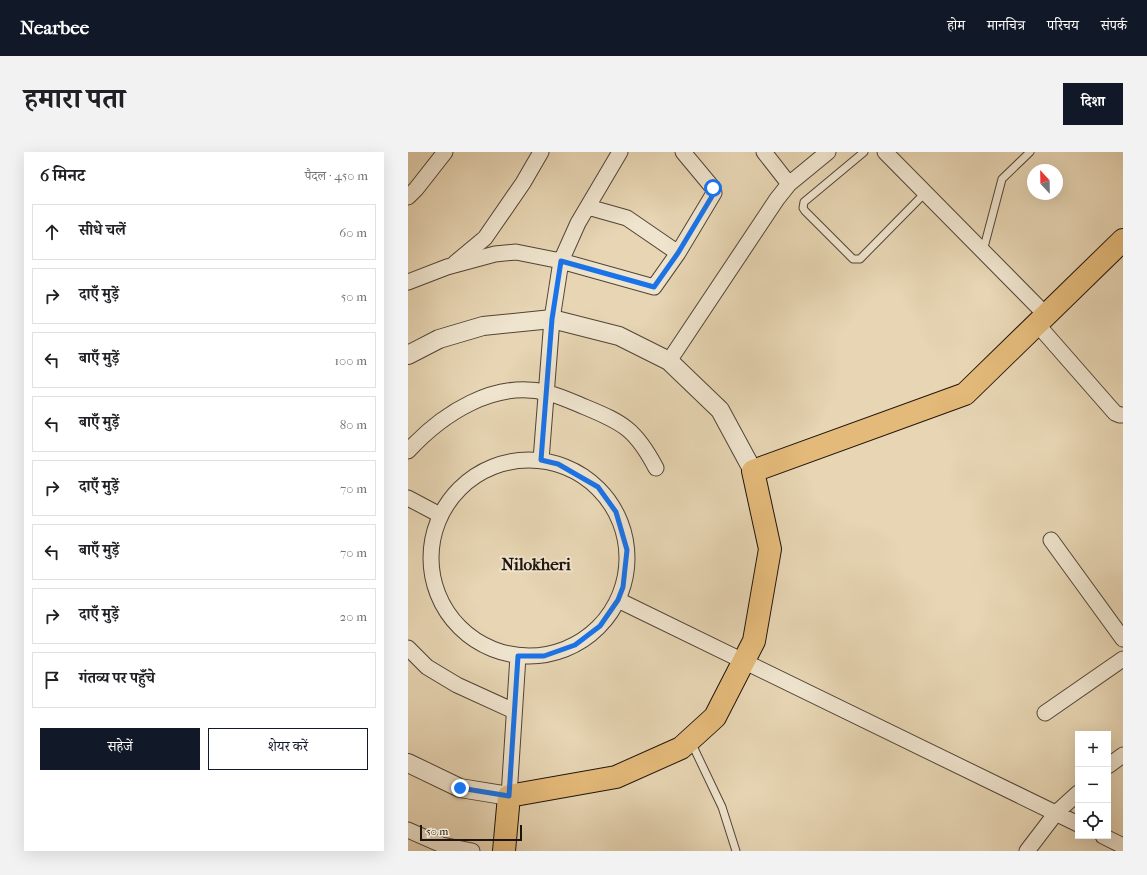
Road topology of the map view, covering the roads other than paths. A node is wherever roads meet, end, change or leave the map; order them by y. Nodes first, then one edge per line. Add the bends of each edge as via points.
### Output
1 (445, 152) edge
2 (541, 152) edge
3 (620, 152) edge
4 (683, 152) edge
5 (764, 152) edge
6 (828, 152) edge
7 (864, 152) edge
8 (885, 152) edge
9 (1030, 152) edge
10 (789, 184) junction
11 (925, 193) junction
12 (408, 197) edge
13 (588, 207) junction
14 (1121, 247) edge
15 (983, 252) junction
16 (678, 253) junction
17 (561, 261) junction
18 (451, 266) junction
19 (408, 282) edge
20 (552, 319) junction
21 (1042, 320) junction
22 (408, 355) edge
23 (669, 361) junction
24 (546, 393) junction
25 (1123, 415) edge
26 (408, 451) edge
27 (541, 460) junction
28 (656, 468) dead end
29 (753, 471) junction
30 (408, 498) edge
31 (440, 515) junction
32 (1050, 540) dead end
33 (618, 600) junction
34 (1123, 639) edge
35 (408, 648) edge
36 (518, 656) junction
37 (1123, 659) edge
38 (744, 661) junction
39 (514, 711) junction
40 (1045, 713) dead end
41 (690, 739) junction
42 (1123, 755) edge
43 (408, 763) edge
44 (1111, 764) edge
45 (509, 796) junction
46 (1075, 796) edge
47 (1056, 813) junction
48 (1075, 822) edge
49 (408, 830) edge
50 (1109, 839) edge
51 (1123, 846) edge
52 (472, 851) edge
53 (504, 851) edge
54 (736, 851) edge
55 (1027, 851) edge

1 - 12 street
2 - 18 street via 485,238
3 - 13 street
4 - 16 street via 714,192
5 - 10 street
6 - 10 street
7 - 11 lane via 803,205 805,211 853,259 860,259
8 - 11 street
9 - 15 lane via 1002,179
10 - 23 street
11 - 15 street
13 - 16 street via 626,218
13 - 17 street
14 - 21 main road
15 - 21 street
16 - 17 street via 654,287
17 - 18 street via 516,252 495,254
17 - 20 street
18 - 19 street
20 - 22 street via 483,326 439,339
20 - 23 street via 619,336
20 - 24 street
21 - 25 street via 1115,413
21 - 29 main road via 966,394
23 - 29 street via 720,410
24 - 26 street via 520,390 503,392 472,402 433,426
24 - 27 street
24 - 28 street via 620,422 646,449
27 - 31 street via 518,460 482,471 454,494
27 - 33 street via 558,464 598,487 616,512 627,550 623,587
29 - 38 main road via 770,549 754,641
30 - 31 street
31 - 36 street via 434,530 430,561 441,605 466,635 500,653
32 - 34 street
33 - 36 street via 600,626 575,645 544,656
33 - 38 street
35 - 39 street via 427,666 456,685
36 - 39 street
37 - 40 street
38 - 41 main road via 715,717
38 - 47 street
39 - 45 street
41 - 45 main road via 681,748 616,777
41 - 54 lane via 722,808
42 - 44 street
43 - 45 street via 460,788
45 - 53 main road
46 - 47 street
47 - 48 street
47 - 55 street
49 - 52 street via 442,845
50 - 51 street

